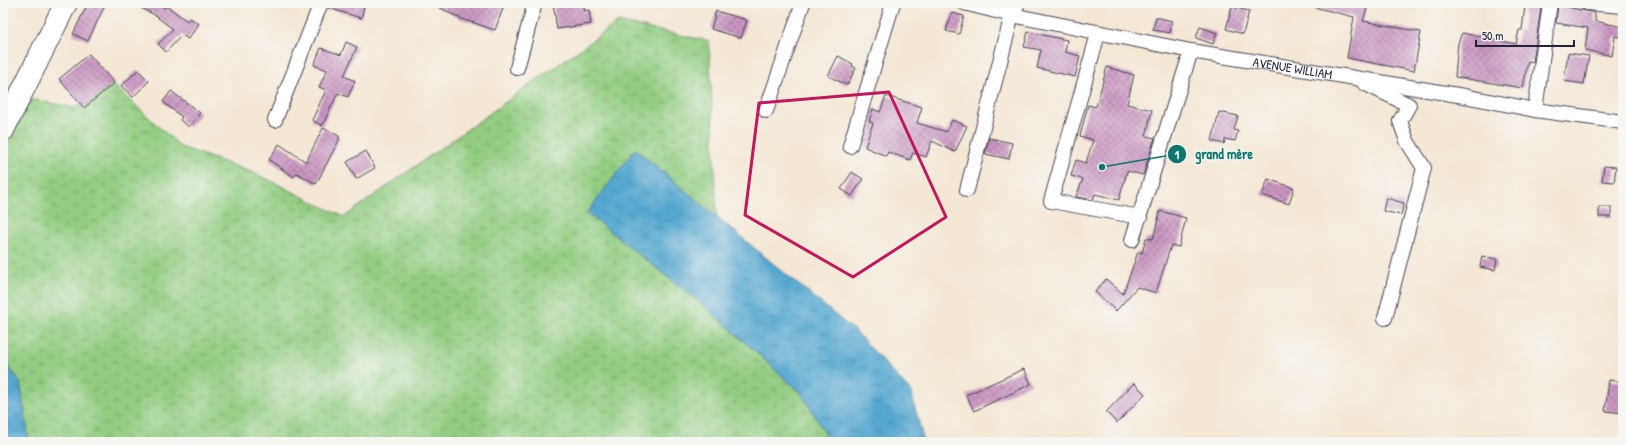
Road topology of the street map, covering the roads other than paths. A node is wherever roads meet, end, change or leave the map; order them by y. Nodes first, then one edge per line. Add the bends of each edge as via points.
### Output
1 (66, 3) edge
2 (321, 3) edge
3 (535, 3) edge
4 (803, 3) edge
5 (894, 3) edge
6 (964, 3) edge
7 (1550, 3) edge
8 (1587, 3) edge
9 (1623, 6) edge
10 (1015, 9) edge
11 (1098, 34) junction
12 (1191, 51) junction
13 (516, 68) dead end
14 (1354, 78) junction
15 (1535, 110) junction
16 (766, 111) dead end
17 (275, 120) dead end
18 (1623, 122) edge
19 (3, 130) edge
20 (850, 146) dead end
21 (967, 190) dead end
22 (1140, 217) junction
23 (1132, 240) dead end
24 (1385, 318) dead end

1 - 19 highway
2 - 17 street
3 - 13 street
4 - 16 street
5 - 20 street
6 - 10 street, AVENUE WILLIAM
7 - 15 street
8 - 9 street
10 - 11 street, AVENUE WILLIAM
10 - 21 street
11 - 12 street, AVENUE WILLIAM via 1116,35
11 - 22 street via 1051,201
12 - 14 street, AVENUE WILLIAM
12 - 22 street
14 - 15 street, AVENUE WILLIAM
14 - 24 street via 1409,105 1400,121 1407,141 1424,168
15 - 18 street, AVENUE WILLIAM
22 - 23 street

